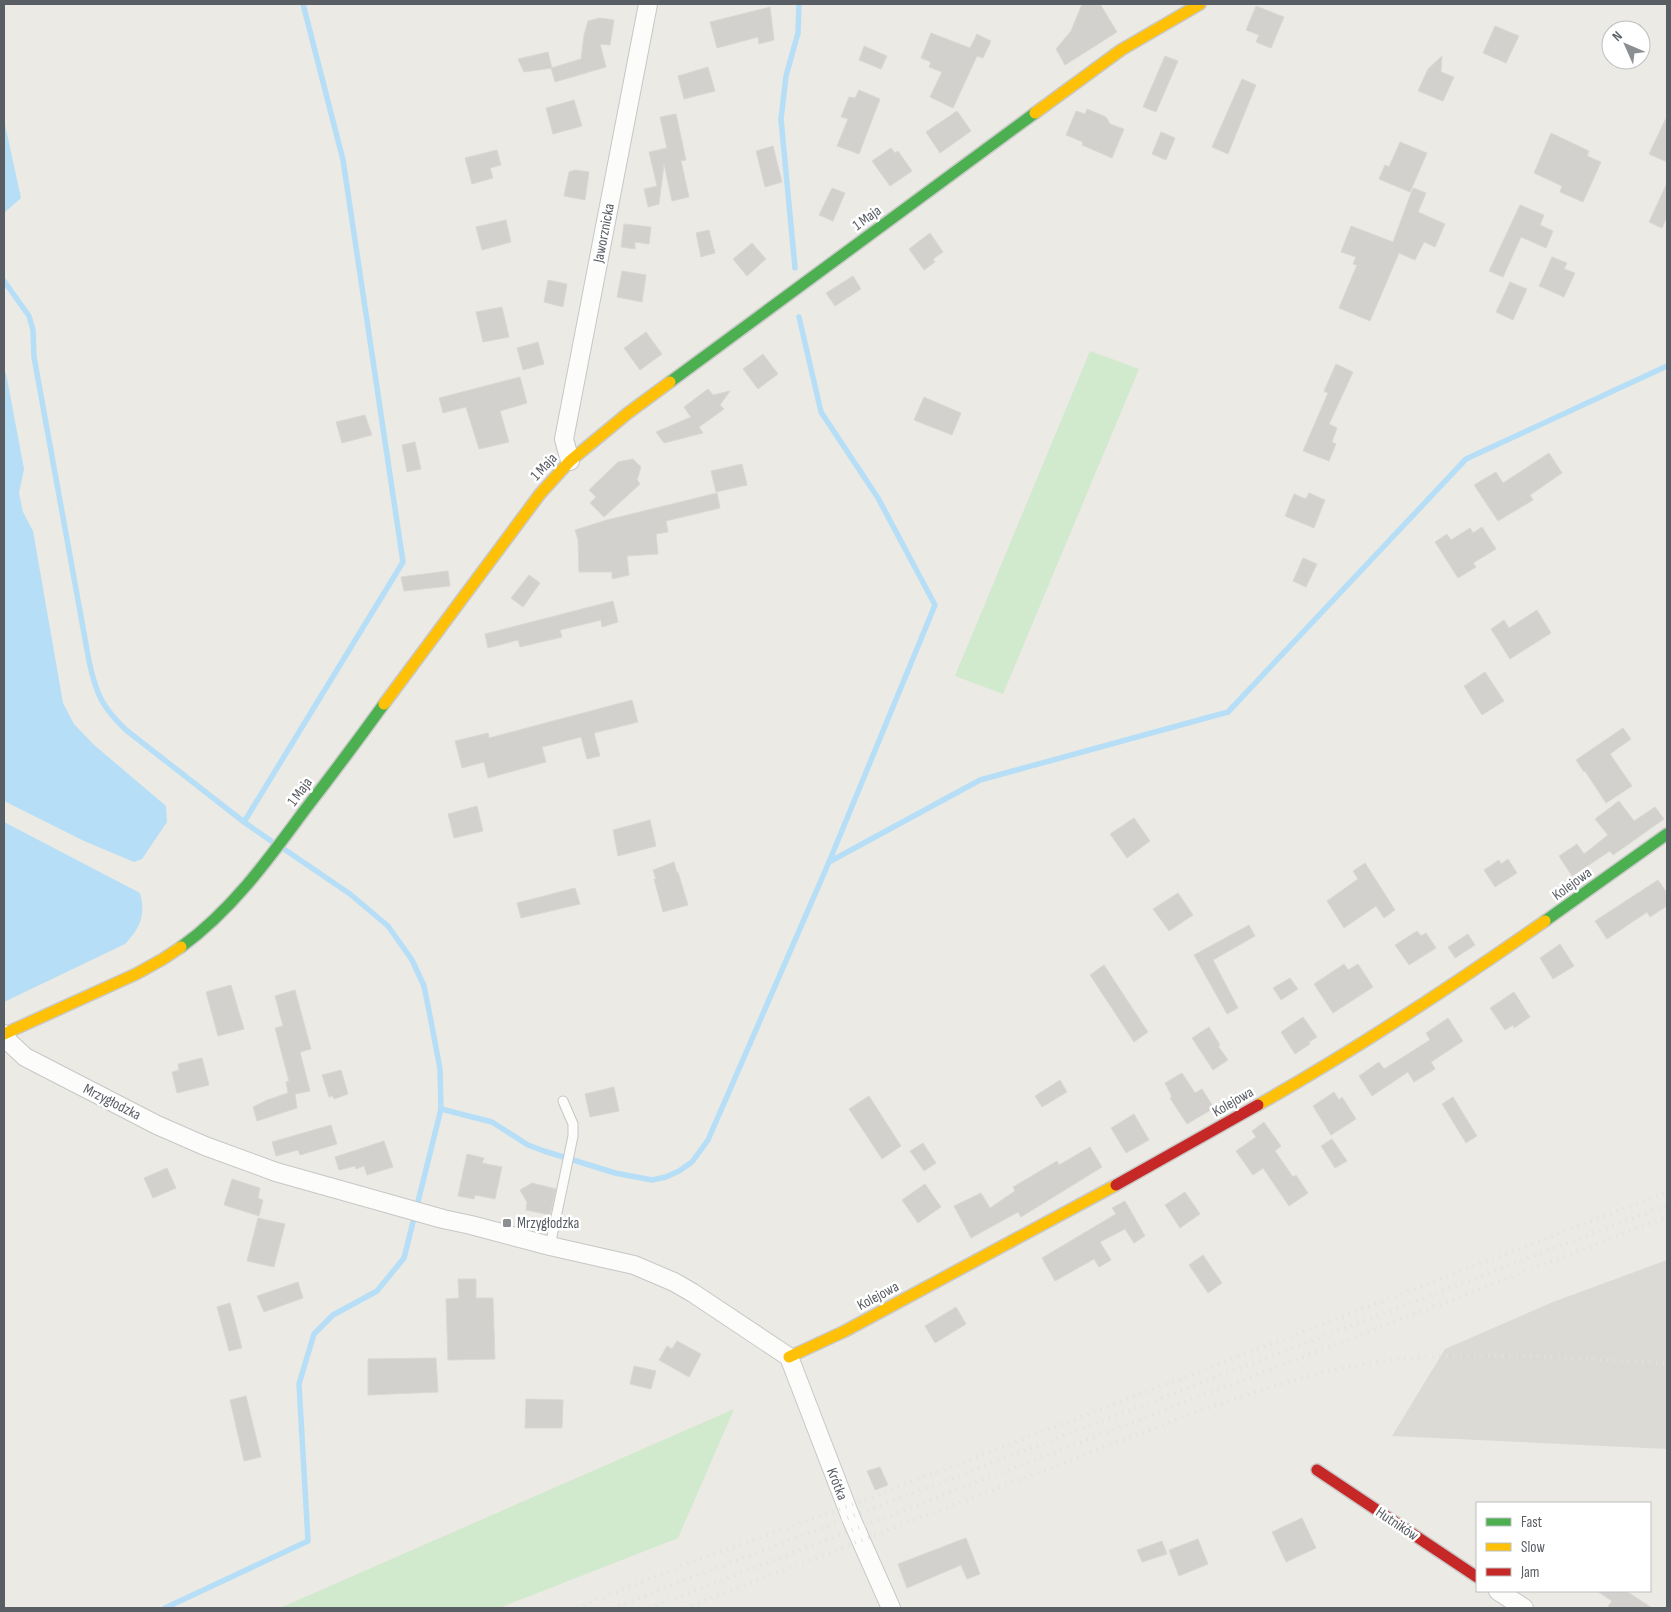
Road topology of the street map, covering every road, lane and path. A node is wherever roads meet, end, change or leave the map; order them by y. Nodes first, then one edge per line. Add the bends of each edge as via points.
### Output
1 (648, 4) edge
2 (1200, 4) edge
3 (570, 461) junction
4 (1667, 834) edge
5 (4, 1034) edge
6 (563, 1101) dead end
7 (550, 1246) junction
8 (789, 1357) junction
9 (1318, 1470) dead end
10 (1476, 1576) edge
11 (1500, 1592) edge
12 (891, 1608) edge
13 (1524, 1608) edge

1 - 3 street, Jaworznicka via 564,439
2 - 3 street, 1 Maja via 1121,50 634,409
3 - 5 street, 1 Maja via 540,494 296,824 235,900 169,955
4 - 8 street, Kolejowa via 1542,923 1324,1066 1178,1151 844,1331
5 - 7 street, Mrzygłodzka via 25,1057 197,1143 276,1172
6 - 7 lane via 573,1124 573,1136
7 - 8 street, Mrzygłodzka via 634,1265 674,1282
8 - 12 street, Krótka via 846,1507
9 - 10 street, Hutników
11 - 13 street

